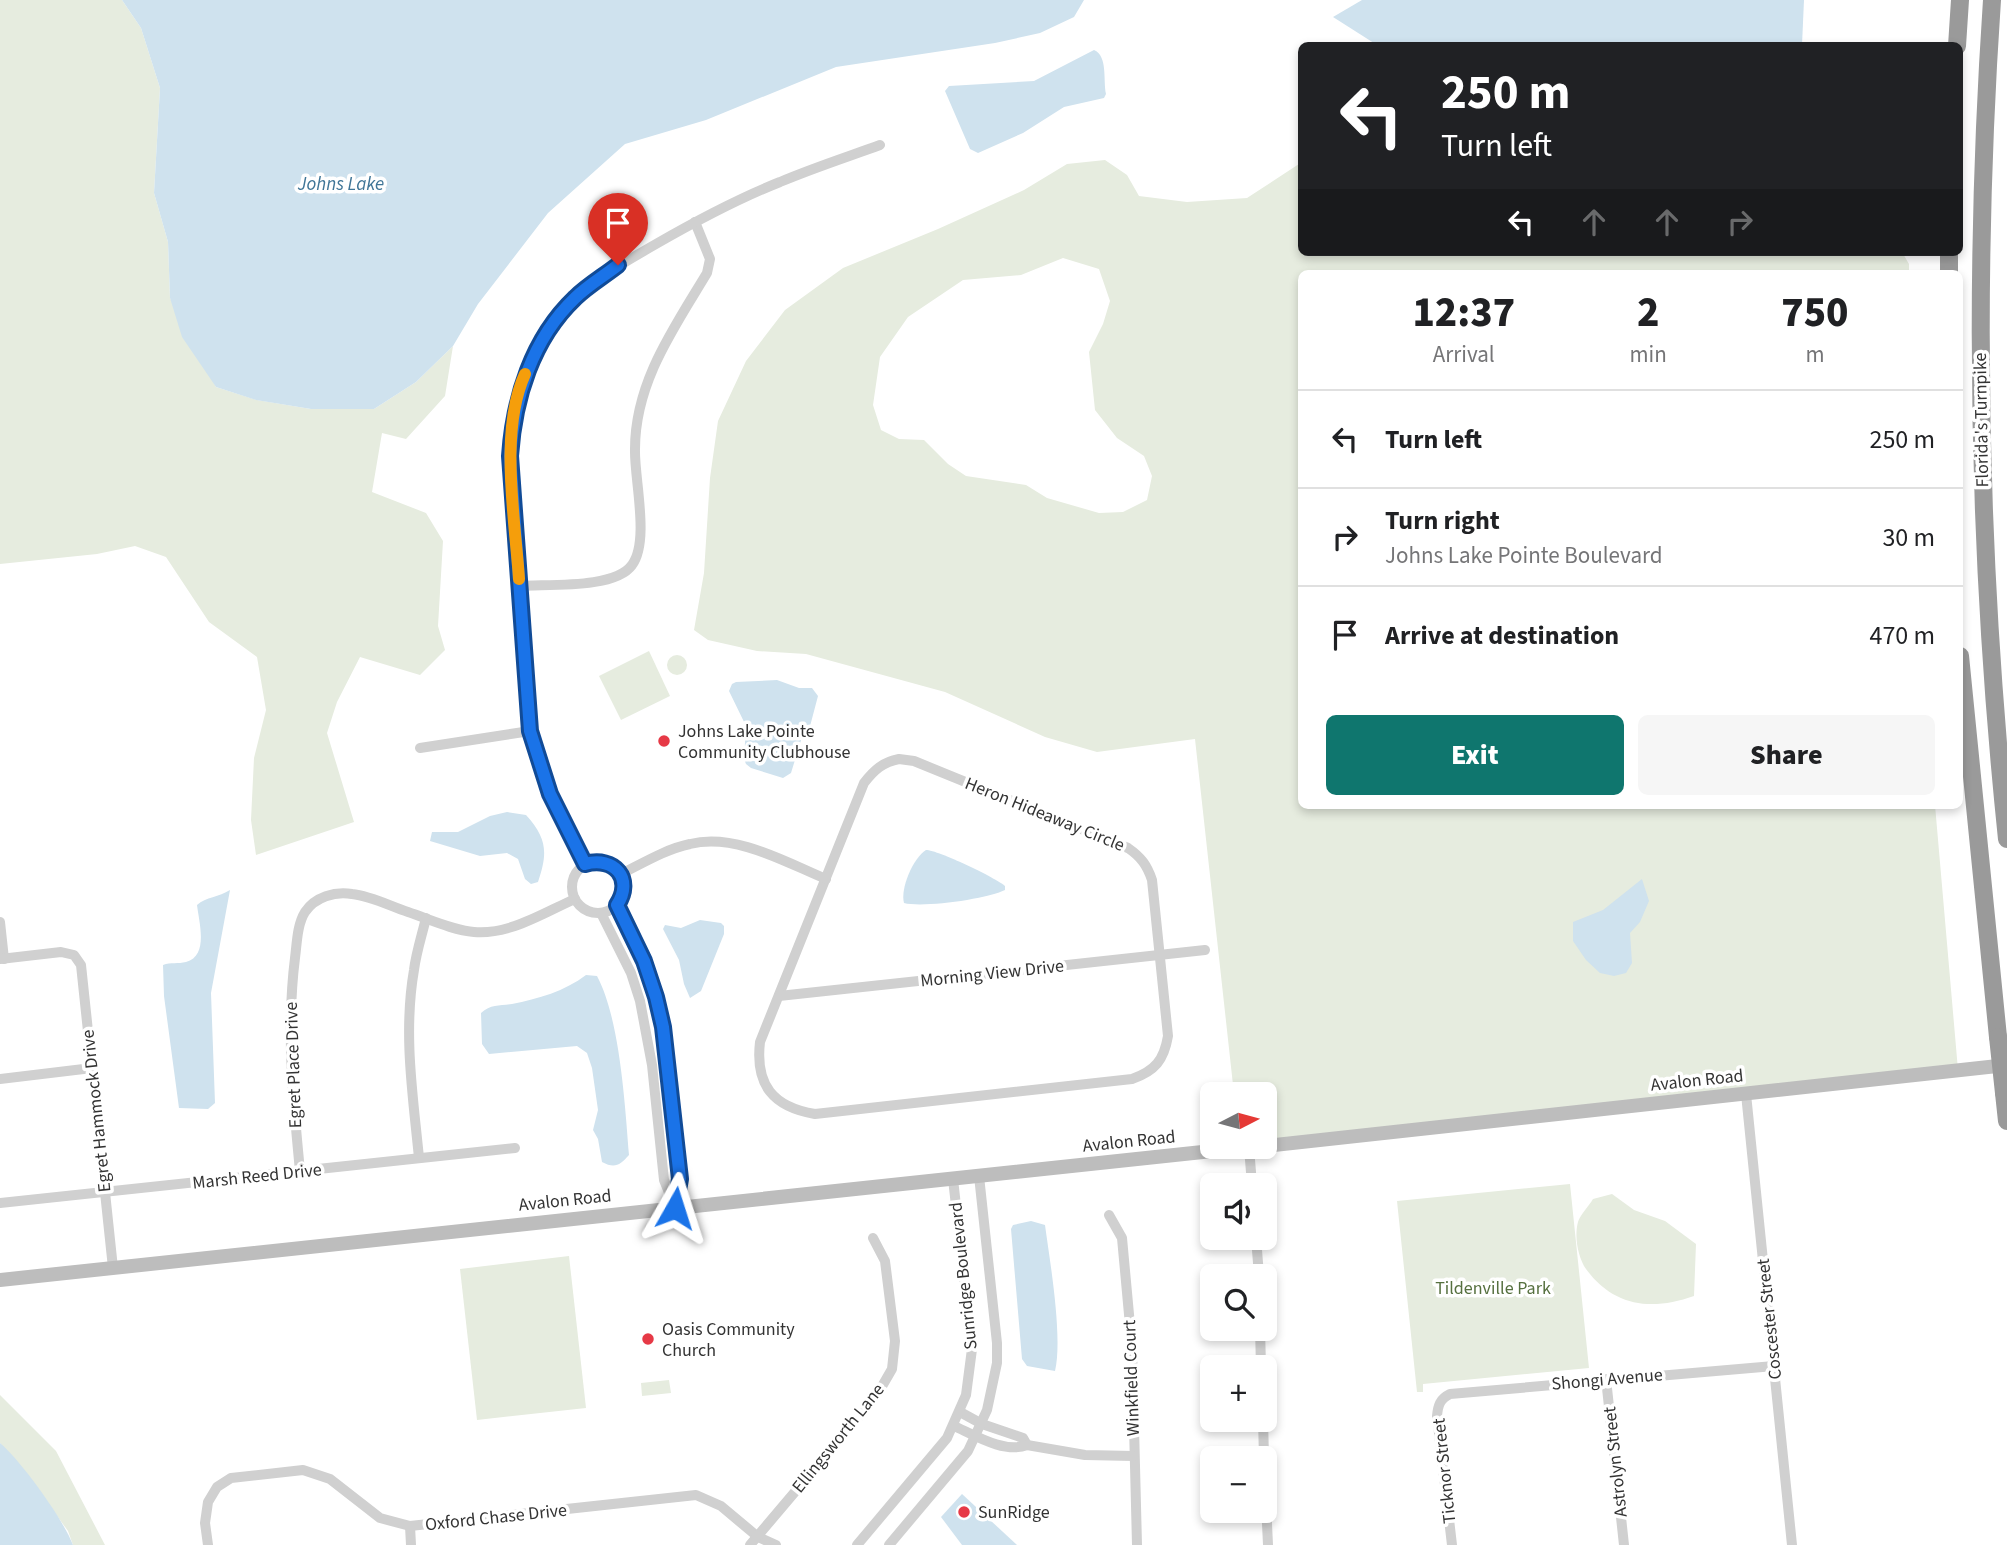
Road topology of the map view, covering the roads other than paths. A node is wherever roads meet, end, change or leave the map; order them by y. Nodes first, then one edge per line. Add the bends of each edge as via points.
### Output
1 (1960, 0) edge
2 (1992, 0) edge
3 (1957, 42) edge
4 (880, 145) dead end
5 (695, 222) junction
6 (520, 586) junction
7 (1963, 687) edge
8 (530, 731) junction
9 (419, 748) dead end
10 (2007, 839) edge
11 (585, 864) junction
12 (621, 874) junction
13 (826, 878) junction
14 (575, 899) junction
15 (617, 905) junction
16 (601, 913) junction
17 (426, 918) junction
18 (0, 922) edge
19 (1205, 950) dead end
20 (1160, 955) junction
21 (2, 959) edge
22 (779, 996) junction
23 (668, 1063) junction
24 (652, 1065) junction
25 (2007, 1065) edge
26 (92, 1068) junction
27 (0, 1079) edge
28 (1746, 1094) junction
29 (2007, 1121) edge
30 (1278, 1145) edge
31 (515, 1148) dead end
32 (1200, 1153) edge
33 (419, 1158) junction
34 (299, 1171) junction
35 (979, 1176) junction
36 (953, 1179) junction
37 (105, 1192) junction
38 (0, 1203) edge
39 (675, 1208) junction
40 (1109, 1215) dead end
41 (873, 1238) dead end
42 (113, 1268) junction
43 (0, 1280) edge
44 (1774, 1366) junction
45 (1606, 1378) junction
46 (1441, 1398) joint
47 (960, 1412) junction
48 (982, 1424) junction
49 (954, 1426) junction
50 (976, 1436) junction
51 (1027, 1445) junction
52 (1134, 1456) junction
53 (1267, 1523) edge
54 (410, 1526) junction
55 (759, 1541) edge
56 (208, 1545) edge
57 (411, 1545) edge
58 (750, 1545) edge
59 (776, 1545) edge
60 (857, 1545) edge
61 (889, 1545) edge
62 (1137, 1545) edge
63 (1268, 1545) edge
64 (1452, 1545) edge
65 (1624, 1545) edge
66 (1792, 1545) edge

1 - 3 highway
2 - 10 highway, Florida's Turnpike via 1979,367 1989,621
4 - 5 street via 779,182
5 - 6 street via 618,265 575,298 546,333 523,378 512,421 510,456
5 - 6 street via 710,259 707,273 656,358 637,419 638,553 620,576 605,581
6 - 8 street
7 - 29 highway, bridge
8 - 9 street
8 - 11 street via 550,794
11 - 12 street via 605,862
11 - 14 street via 572,882
12 - 13 street via 674,848 712,841 751,849
12 - 15 street via 624,886
13 - 20 street, Heron Hideaway Circle via 864,783 887,761 914,761 1140,856 1152,880
13 - 22 street, Heron Hideaway Circle
14 - 16 street via 582,908
14 - 17 street, Egret Place Drive via 496,931 475,932
15 - 16 street
15 - 23 street via 656,997
16 - 24 street via 631,973
17 - 33 street via 413,971 410,1017
17 - 34 street, Egret Place Drive via 353,894 318,899 305,912 290,1000 291,1086
18 - 21 street
19 - 20 street, Morning View Drive
20 - 22 street, Morning View Drive
20 - 22 street, Heron Hideaway Circle via 1168,1036 1165,1053 1147,1074 815,1114 783,1105 762,1079 760,1042
21 - 26 street, Egret Hammock Drive via 61,953 75,956 81,965
23 - 24 street
23 - 39 street via 680,1179
24 - 39 street via 664,1180
25 - 28 main road, Avalon Road
26 - 27 street
26 - 37 street, Egret Hammock Drive
28 - 30 main road, Avalon Road
28 - 44 street, Coscester Street
31 - 33 street, Marsh Reed Drive
32 - 35 main road, Avalon Road
33 - 34 street, Marsh Reed Drive
34 - 37 street, Marsh Reed Drive
35 - 36 main road, Avalon Road
35 - 48 street, Sunridge Boulevard via 997,1343 995,1381
36 - 39 main road, Avalon Road
36 - 47 street, Sunridge Boulevard via 972,1349 970,1379
37 - 38 street, Marsh Reed Drive
37 - 42 street, Egret Hammock Drive
39 - 42 main road, Avalon Road
40 - 52 street, Winkfield Court via 1122,1238 1132,1347
41 - 55 street, Ellingsworth Lane via 885,1261 895,1341 892,1369 877,1395
42 - 43 main road, Avalon Road
44 - 45 street, Shongi Avenue
44 - 66 street, Coscester Street
45 - 46 street, Shongi Avenue via 1457,1392
45 - 65 street, Astrolyn Street
46 - 64 street, Ticknor Street via 1437,1416
47 - 48 street
47 - 49 street, Sunridge Boulevard
48 - 50 street, Sunridge Boulevard
48 - 51 street via 1023,1438
49 - 50 street
49 - 60 street, Sunridge Boulevard via 930,1461
50 - 51 street via 1003,1445
50 - 61 street, Sunridge Boulevard
51 - 52 street via 1085,1455
52 - 62 street, Winkfield Court
53 - 63 street
54 - 55 street, Oxford Chase Drive via 696,1495 721,1506
54 - 56 street, Oxford Chase Drive via 380,1518 330,1479 303,1470 231,1478 217,1487 208,1502
54 - 57 street
55 - 58 street, Ellingsworth Lane
55 - 59 street, Oxford Chase Drive

